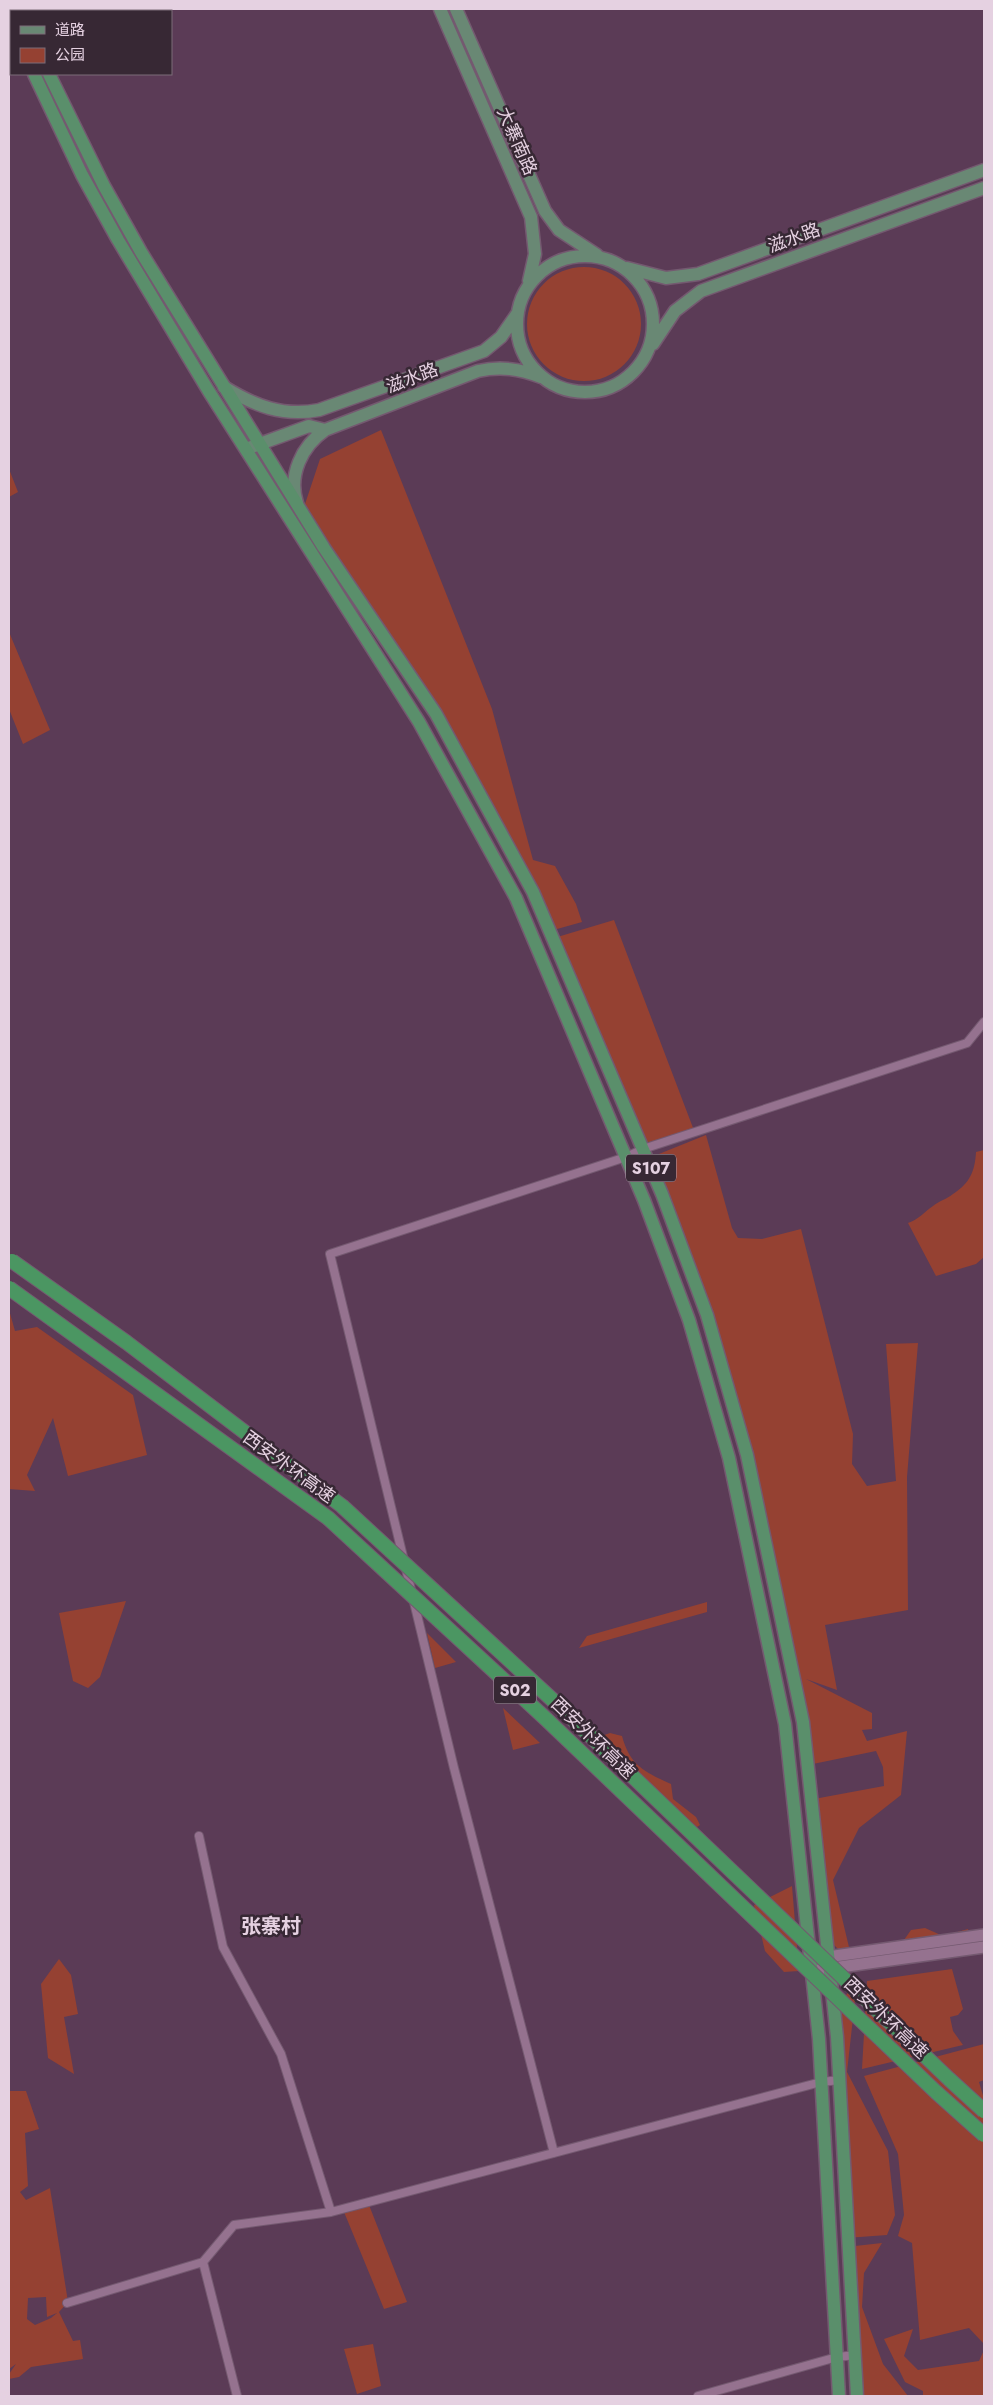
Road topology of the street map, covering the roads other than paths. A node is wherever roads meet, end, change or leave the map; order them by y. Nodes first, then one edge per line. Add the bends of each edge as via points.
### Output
1 (440, 9) edge
2 (456, 9) edge
3 (34, 75) edge
4 (50, 75) edge
5 (984, 170) edge
6 (984, 188) edge
7 (602, 257) junction
8 (622, 266) junction
9 (524, 291) junction
10 (517, 314) junction
11 (644, 359) junction
12 (541, 377) junction
13 (224, 387) junction
14 (319, 410) junction
15 (308, 426) junction
16 (325, 430) junction
17 (261, 444) junction
18 (246, 449) junction
19 (297, 504) junction
20 (984, 1022) edge
21 (643, 1149) junction
22 (626, 1157) junction
23 (12, 1261) dead end
24 (9, 1288) edge
25 (199, 1836) dead end
26 (984, 1935) edge
27 (984, 1947) edge
28 (829, 1962) junction
29 (811, 1965) junction
30 (840, 2080) junction
31 (821, 2082) junction
32 (984, 2111) edge
33 (984, 2135) edge
34 (554, 2153) junction
35 (331, 2212) junction
36 (203, 2262) junction
37 (67, 2303) dead end
38 (856, 2355) junction
39 (837, 2358) junction
40 (237, 2396) edge
41 (698, 2396) edge
42 (839, 2396) edge
43 (857, 2396) edge

1 - 9 main road, 大寨南路 via 531,217 534,268
2 - 7 main road, 大寨南路 via 545,211 559,230
3 - 18 highway, S107 via 82,175 118,240
4 - 13 highway, S107 via 122,219
5 - 8 main road, 滋水路 via 690,276 666,278
6 - 11 main road, 滋水路 via 701,291 675,310
7 - 8 main road
7 - 9 main road via 580,255 559,260 539,273
8 - 11 main road via 638,281 649,300 654,321 651,343
9 - 10 main road
10 - 12 main road via 517,337 526,359
10 - 14 main road, 滋水路 via 501,337 484,351
11 - 12 main road via 626,379 607,389 584,393 561,389
12 - 16 main road, 滋水路 via 514,368 484,370
13 - 14 main road, 滋水路 via 269,410 296,413
13 - 17 highway, S107
14 - 15 main road
15 - 16 main road
15 - 17 main road
16 - 19 main road via 311,442 298,462 294,490
17 - 18 main road
17 - 19 highway, S107
18 - 22 highway, S107 via 419,722 516,898
19 - 21 highway, S107 via 436,714 533,892
20 - 21 street via 967,1043
21 - 22 street
21 - 28 highway, S107 via 707,1315 747,1455 803,1722
22 - 29 highway, S107 via 689,1320 729,1458 785,1724
22 - 34 street via 330,1254 454,1768
23 - 32 highway, 西安外环高速 / S02, bridge via 126,1342 342,1506 557,1704
24 - 33 highway, 西安外环高速 / S02, bridge via 328,1518 546,1719
25 - 35 street via 223,1947 281,2054
26 - 28 main road
27 - 28 main road
28 - 29 main road
28 - 30 highway, S107
29 - 31 highway, S107
30 - 31 street
30 - 38 highway, S107
31 - 34 street
31 - 39 highway, S107
34 - 35 street
35 - 36 street via 234,2225
36 - 37 street
36 - 40 street
38 - 39 street
38 - 43 highway, S107
39 - 41 street
39 - 42 highway, S107

